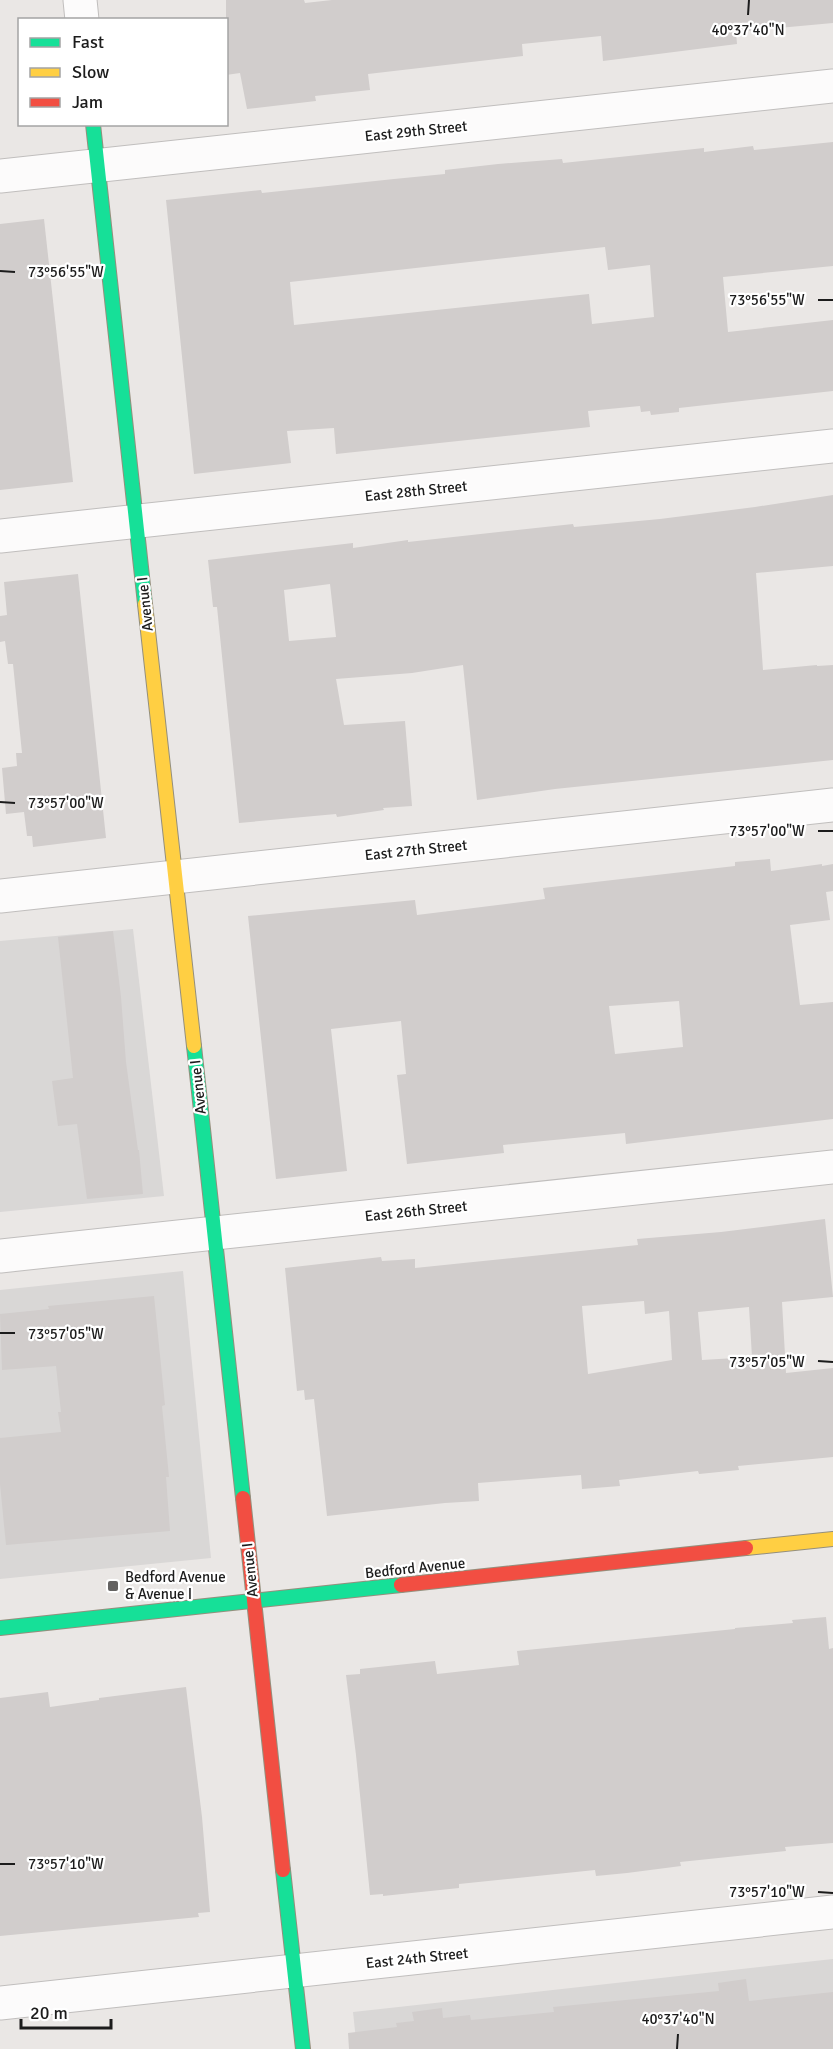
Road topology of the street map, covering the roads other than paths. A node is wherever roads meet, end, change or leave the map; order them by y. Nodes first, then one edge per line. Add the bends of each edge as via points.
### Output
1 (80, 0) edge
2 (82, 18) edge
3 (833, 86) edge
4 (93, 126) edge
5 (98, 165) junction
6 (0, 176) edge
7 (833, 446) edge
8 (136, 521) junction
9 (0, 536) edge
10 (833, 805) edge
11 (175, 876) junction
12 (0, 896) edge
13 (833, 1167) edge
14 (213, 1233) junction
15 (0, 1256) edge
16 (833, 1539) edge
17 (254, 1602) junction
18 (0, 1628) edge
19 (833, 1912) edge
20 (294, 1971) junction
21 (0, 2003) edge
22 (303, 2049) edge

1 - 2 street
3 - 5 street, East 29th Street
4 - 5 street, Avenue I
5 - 6 street, East 29th Street
5 - 8 street, Avenue I
7 - 8 street, East 28th Street
8 - 9 street, East 28th Street
8 - 11 street, Avenue I
10 - 11 street, East 27th Street
11 - 12 street, East 27th Street
11 - 14 street, Avenue I
13 - 14 street, East 26th Street
14 - 15 street, East 26th Street
14 - 17 street, Avenue I
16 - 17 street, Bedford Avenue
17 - 18 street, Bedford Avenue
17 - 20 street, Avenue I
19 - 20 street, East 24th Street
20 - 21 street, East 24th Street
20 - 22 street, Avenue I

